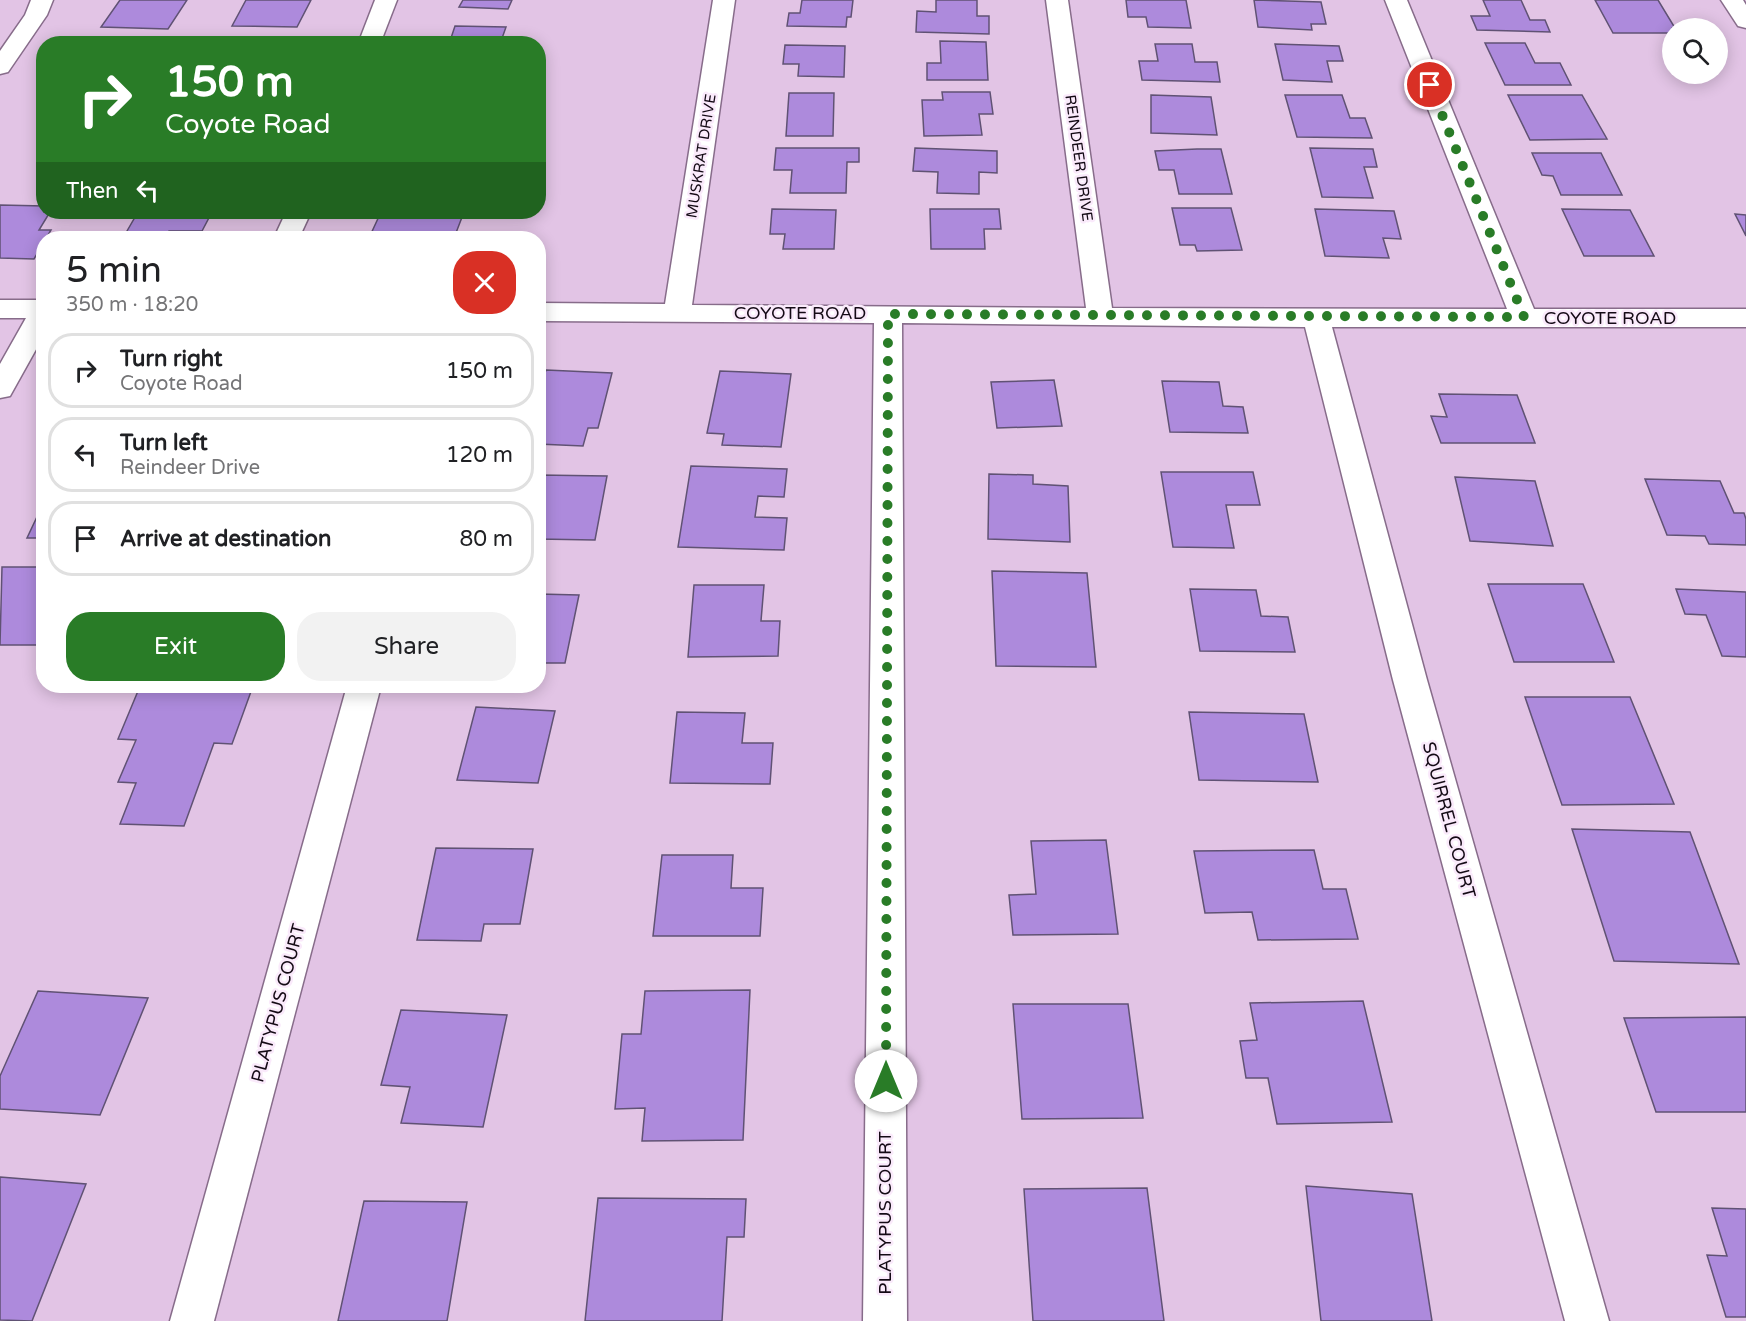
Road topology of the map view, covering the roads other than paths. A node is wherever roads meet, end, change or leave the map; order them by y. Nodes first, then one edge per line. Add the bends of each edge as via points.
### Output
1 (42, 0) edge
2 (386, 0) edge
3 (724, 0) edge
4 (1057, 0) edge
5 (1396, 0) edge
6 (1732, 0) edge
7 (1746, 21) edge
8 (372, 36) edge
9 (0, 67) edge
10 (0, 309) edge
11 (36, 309) edge
12 (546, 312) edge
13 (677, 312) junction
14 (888, 314) junction
15 (1100, 315) junction
16 (1524, 317) junction
17 (1316, 318) junction
18 (1743, 323) edge
19 (36, 324) edge
20 (0, 389) edge
21 (362, 693) edge
22 (192, 1321) edge
23 (885, 1321) edge
24 (1587, 1321) edge

1 - 9 street
2 - 8 street
3 - 13 street, MUSKRAT DRIVE
4 - 15 street, REINDEER DRIVE
5 - 16 street
6 - 7 street
10 - 11 street
12 - 13 street, COYOTE ROAD
13 - 14 street, COYOTE ROAD
14 - 15 street, COYOTE ROAD
14 - 23 street, PLATYPUS COURT
15 - 17 street, COYOTE ROAD
16 - 17 street, COYOTE ROAD
16 - 18 street, COYOTE ROAD
17 - 24 street, SQUIRREL COURT via 1410,680
19 - 20 street
21 - 22 street, PLATYPUS COURT

